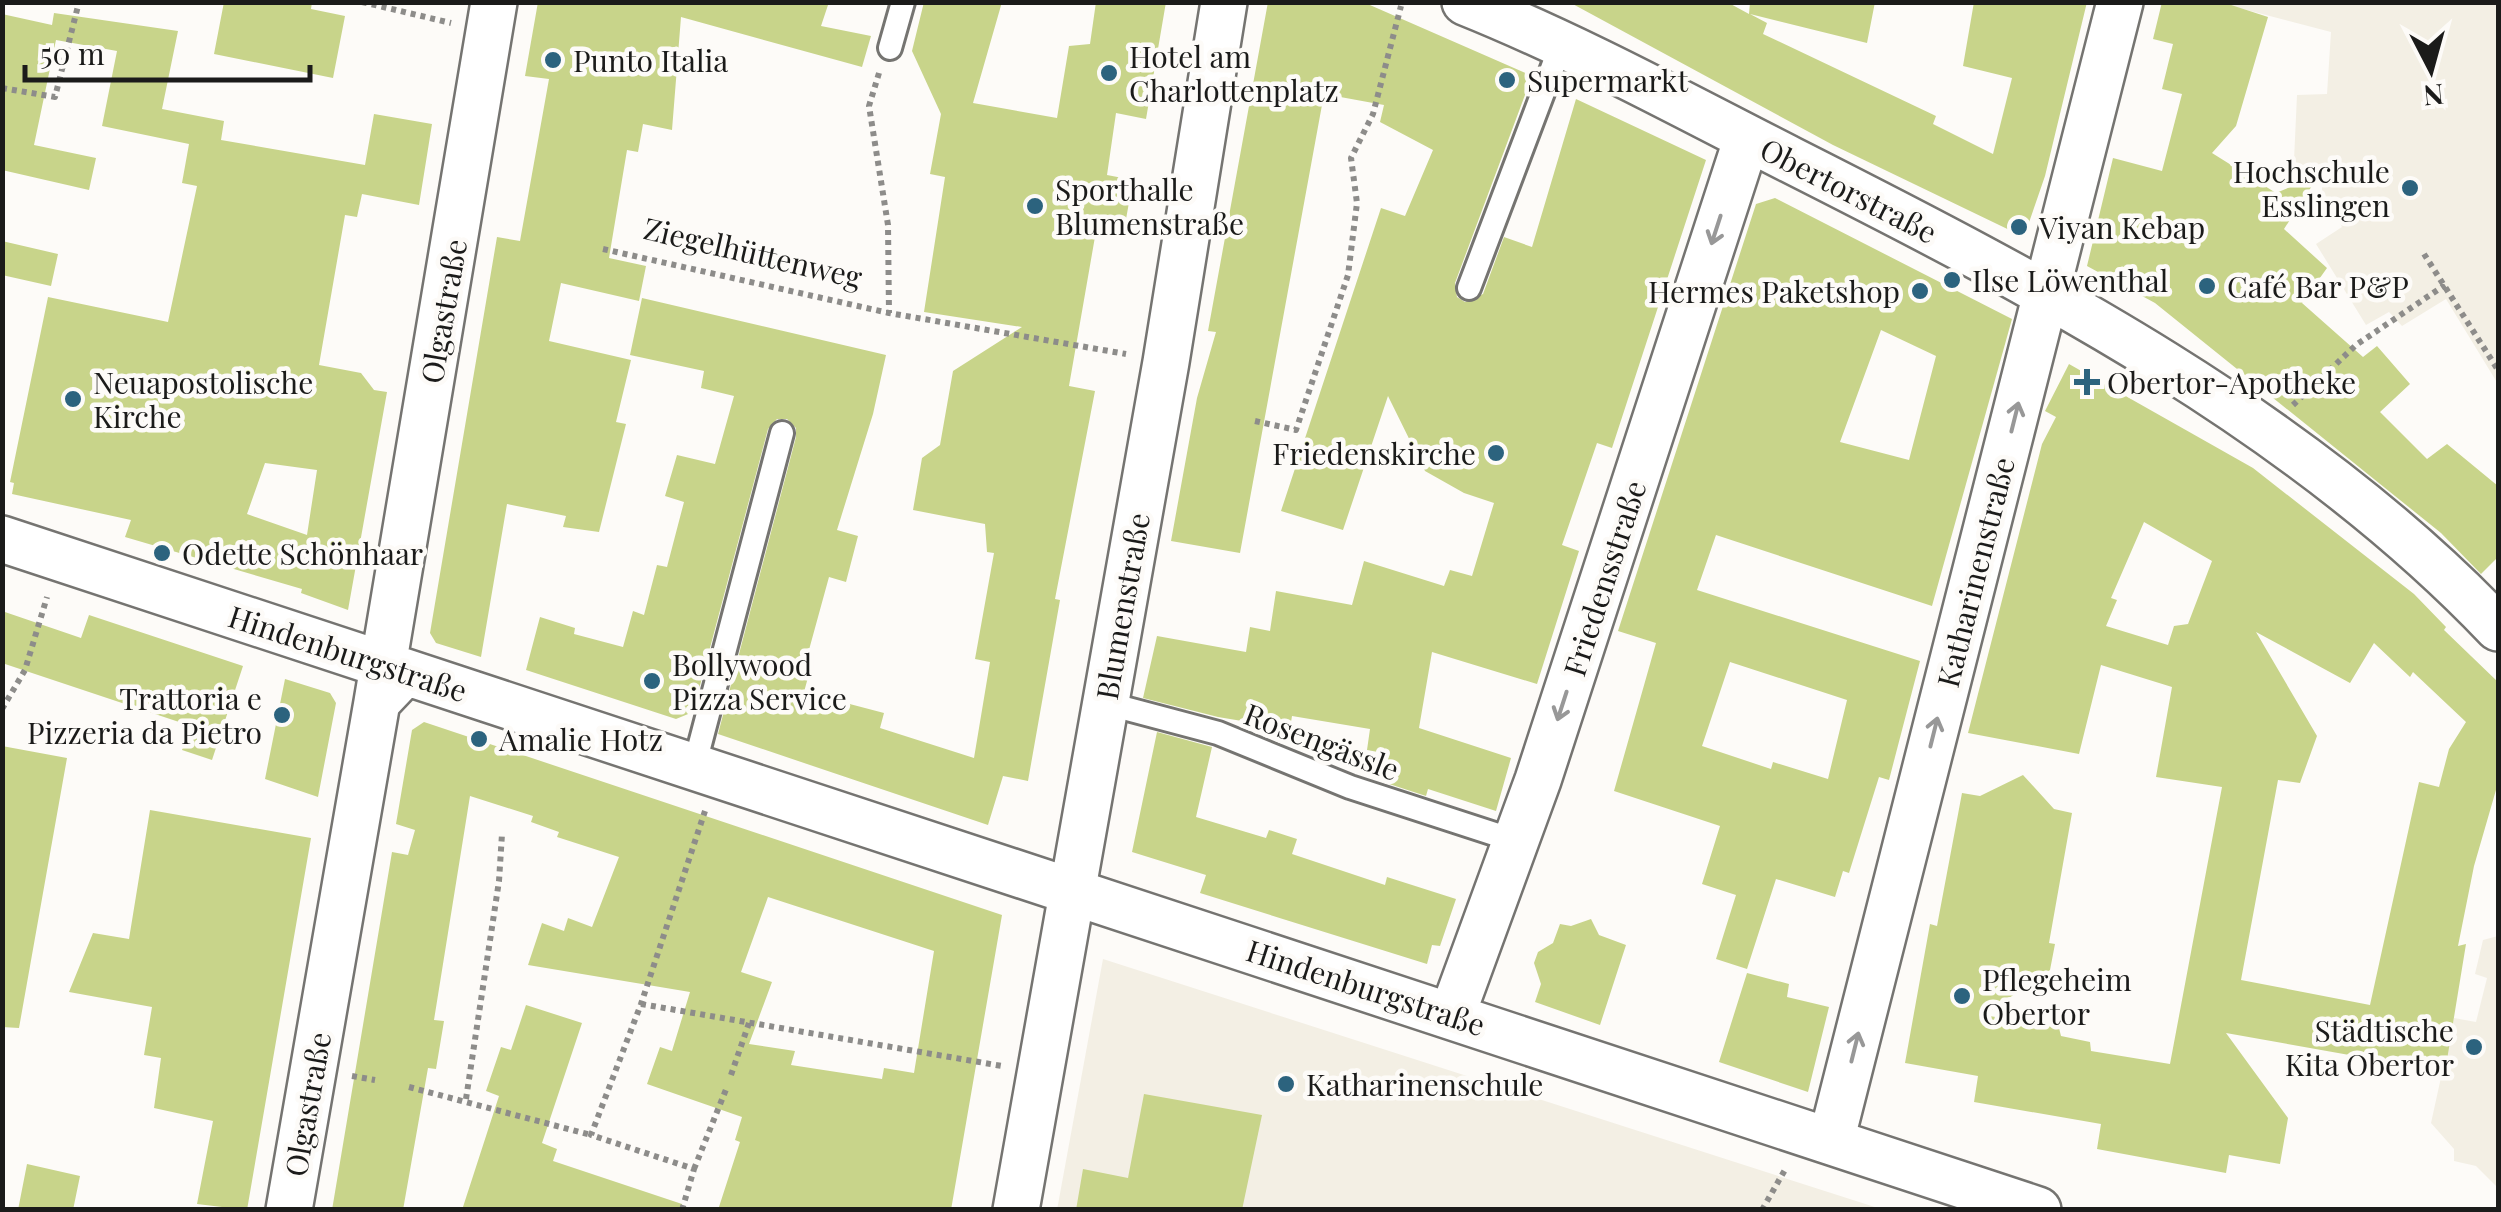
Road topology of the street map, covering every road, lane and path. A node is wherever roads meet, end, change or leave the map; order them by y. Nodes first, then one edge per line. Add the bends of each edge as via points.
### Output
1 (79, 2) edge
2 (362, 2) edge
3 (902, 2) edge
4 (1224, 2) edge
5 (1464, 2) edge
6 (2120, 2) edge
7 (1401, 6) dead end
8 (492, 16) edge
9 (1561, 44) junction
10 (890, 48) joint
11 (2, 88) edge
12 (1747, 138) junction
13 (603, 249) dead end
14 (2424, 254) dead end
15 (2445, 285) junction
16 (1470, 288) dead end
17 (2048, 294) junction
18 (889, 313) junction
19 (1166, 362) junction
20 (2498, 370) edge
21 (1255, 421) dead end
22 (782, 432) dead end
23 (2264, 433) junction
24 (2, 539) edge
25 (58, 557) junction
26 (2493, 612) edge
27 (389, 619) junction
28 (339, 650) junction
29 (392, 681) junction
30 (1105, 703) junction
31 (2, 709) edge
32 (705, 770) junction
33 (502, 834) dead end
34 (1516, 841) junction
35 (1072, 890) junction
36 (641, 1004) junction
37 (1452, 1015) junction
38 (749, 1023) junction
39 (1013, 1068) dead end
40 (731, 1075) dead end
41 (727, 1086) dead end
42 (409, 1087) dead end
43 (466, 1099) junction
44 (591, 1135) junction
45 (1831, 1141) junction
46 (694, 1169) junction
47 (289, 1210) edge
48 (682, 1210) edge
49 (1016, 1210) edge
50 (2038, 1210) edge

1 - 11 path via 56,97
2 - 8 path
3 - 10 lane
4 - 19 street, Blumenstraße
5 - 9 street, Obertorstraße
6 - 17 street, Katharinenstraße
7 - 21 path via 1373,114 1350,158 1358,203 1348,276 1296,430
8 - 27 street, Olgastraße
9 - 12 street, Obertorstraße
9 - 16 lane
10 - 18 path, Ziegelhüttenweg via 868,106 888,225
12 - 17 street, Obertorstraße
12 -> 34 street, Friedensstraße
13 - 18 path, Ziegelhüttenweg
14 - 15 path
15 - 20 path
15 - 23 path via 2356,345
17 - 23 street, Obertorstraße
45 -> 17 street, Katharinenstraße
18 - 19 path, Ziegelhüttenweg
19 - 30 street, Blumenstraße
22 - 32 lane
23 - 26 street, Obertorstraße
24 - 25 street, Hindenburgstraße
25 - 28 street, Hindenburgstraße
25 - 31 path via 25,670
27 - 28 street via 370,647
27 - 29 street, Olgastraße
28 - 29 street, Hindenburgstraße
29 - 32 street, Hindenburgstraße
29 - 47 street, Olgastraße
30 - 34 lane, Rosengässle via 1218,733 1350,787
30 - 35 street, Blumenstraße
32 - 35 street, Hindenburgstraße
32 - 36 path
33 - 43 path
34 - 37 street, Friedensstraße
35 - 37 street, Hindenburgstraße
35 - 49 street, Blumenstraße
36 - 38 path
36 - 44 path
37 - 45 street, Hindenburgstraße
38 - 39 path
38 - 40 path
41 - 46 path
42 - 43 path
43 - 44 path
44 - 46 path
45 - 50 street, Hindenburgstraße
46 - 48 path

